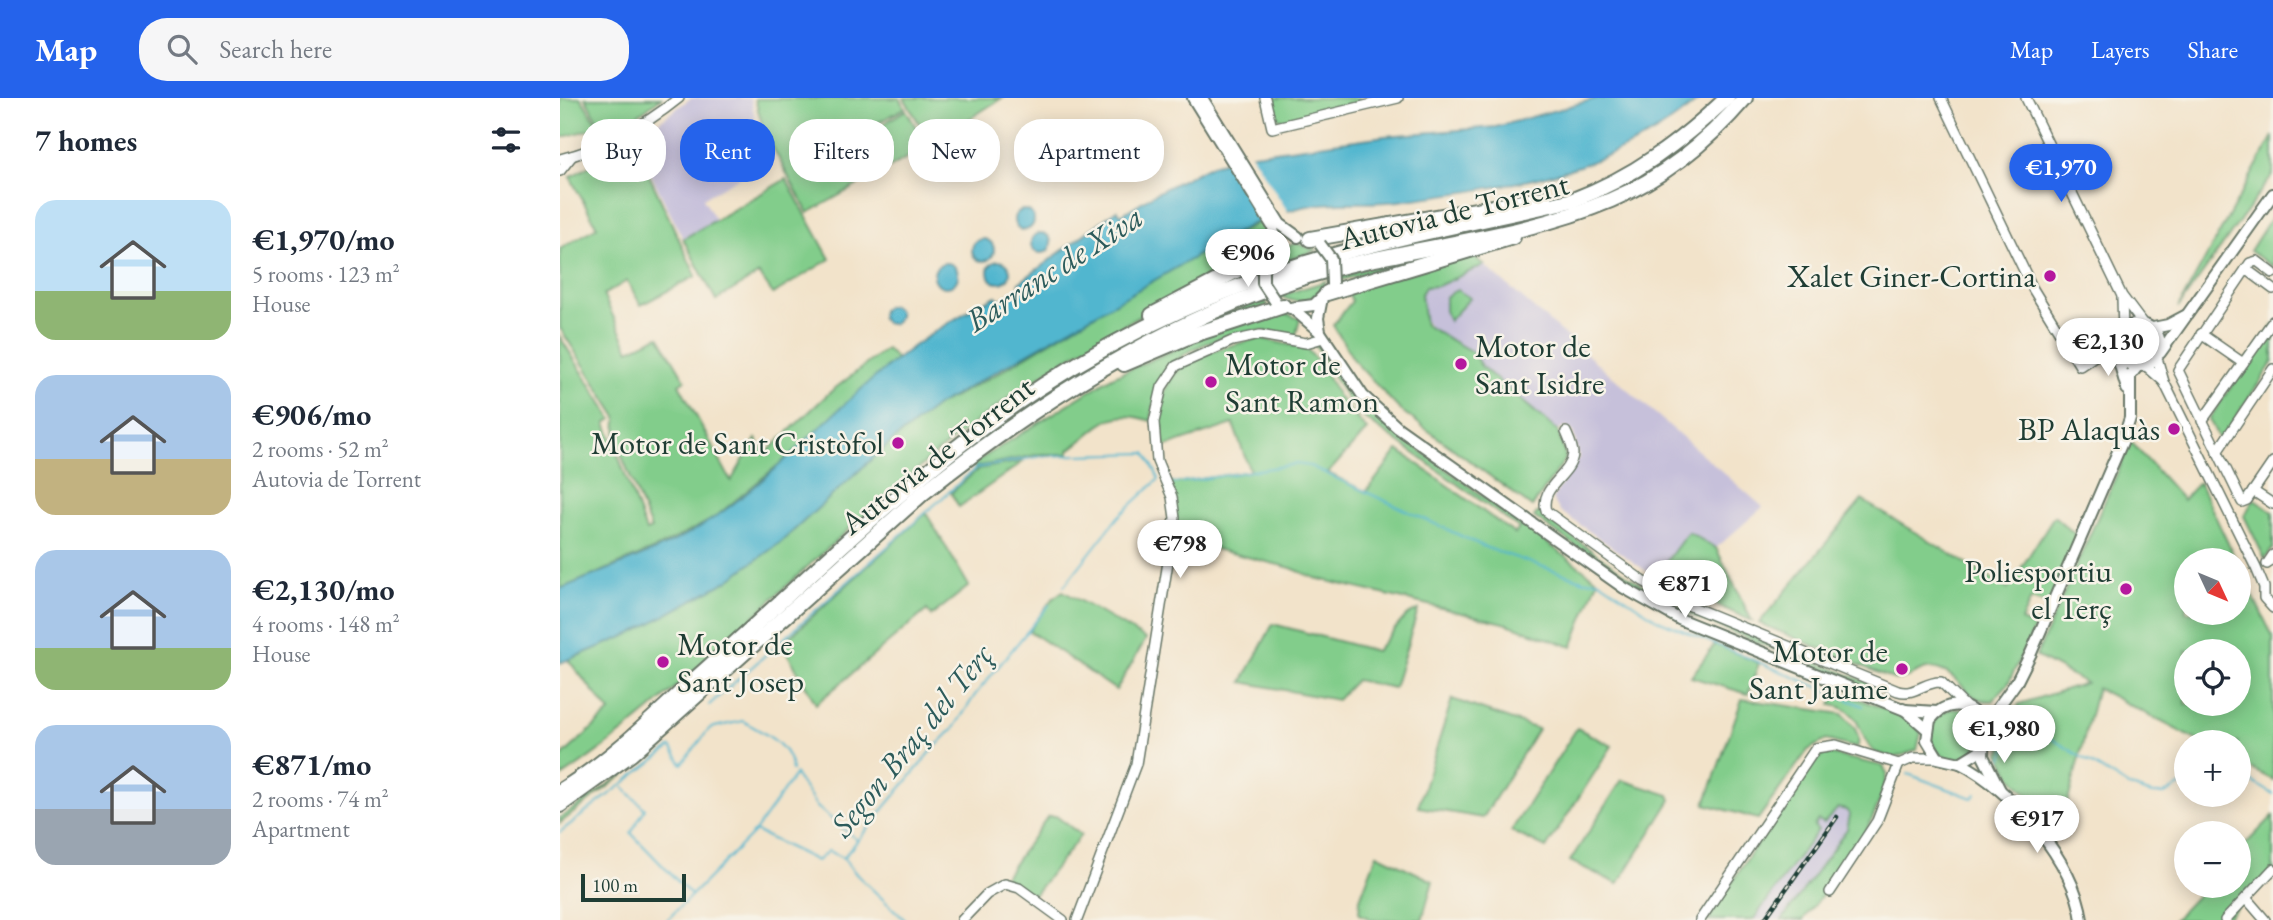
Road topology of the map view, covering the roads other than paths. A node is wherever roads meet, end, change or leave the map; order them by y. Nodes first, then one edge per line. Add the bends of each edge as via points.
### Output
1 (679, 98) edge
2 (1193, 98) edge
3 (1202, 98) edge
4 (1265, 98) edge
5 (1398, 98) edge
6 (1727, 98) edge
7 (1745, 98) edge
8 (1941, 98) edge
9 (2026, 98) edge
10 (1686, 136) junction
11 (1704, 140) junction
12 (1224, 141) junction
13 (572, 156) junction
14 (560, 159) edge
15 (560, 171) edge
16 (2273, 194) edge
17 (1277, 225) junction
18 (1309, 240) junction
19 (1269, 252) junction
20 (2246, 270) junction
21 (2273, 273) edge
22 (2273, 289) edge
23 (1327, 292) junction
24 (2122, 296) junction
25 (1283, 305) junction
26 (2187, 314) junction
27 (2273, 321) edge
28 (2148, 326) junction
29 (2123, 332) junction
30 (2201, 334) junction
31 (1321, 335) junction
32 (2118, 346) junction
33 (2158, 355) junction
34 (1088, 356) junction
35 (2122, 358) junction
36 (2243, 363) junction
37 (2142, 366) junction
38 (2273, 369) edge
39 (2164, 382) junction
40 (2269, 382) edge
41 (1069, 388) junction
42 (2129, 398) junction
43 (2202, 421) junction
44 (1566, 432) dead end
45 (2217, 452) junction
46 (2273, 462) edge
47 (2253, 491) junction
48 (2273, 504) edge
49 (2273, 555) edge
50 (2267, 564) dead end
51 (2270, 597) edge
52 (1949, 688) junction
53 (2007, 695) junction
54 (1969, 708) junction
55 (1942, 709) junction
56 (1905, 710) junction
57 (1984, 727) junction
58 (1927, 735) junction
59 (1981, 750) junction
60 (1913, 758) junction
61 (1938, 758) junction
62 (1960, 763) junction
63 (1899, 764) junction
64 (560, 789) edge
65 (2000, 790) junction
66 (560, 805) edge
67 (2273, 869) edge
68 (1830, 892) dead end
69 (2251, 893) edge
70 (2246, 898) joint
71 (962, 920) edge
72 (1063, 920) edge
73 (1077, 920) edge
74 (1700, 920) edge
75 (2082, 920) edge
76 (2225, 920) edge
77 (2265, 920) edge

1 - 13 street via 626,134
2 - 12 main road
3 - 12 main road
4 - 5 street via 1272,128
6 - 10 highway, Autovia de Torrent
7 - 11 highway, Autovia de Torrent
8 - 32 street via 2034,290 2070,353 2080,366
9 - 24 street
10 - 18 highway via 1603,183 1578,192
10 - 34 highway, Autovia de Torrent via 1647,165 1573,200 1356,248 1294,267 1170,315
11 - 23 highway via 1658,183 1615,204
11 - 41 highway, Autovia de Torrent via 1655,177 1612,200 1531,225 1359,262 1298,280 1177,327
12 - 17 main road
13 - 14 street
13 - 15 street
16 - 26 main road
17 - 18 main road
17 - 19 main road
18 - 19 main road
18 - 23 main road, bridge via 1331,259
19 - 25 main road, bridge via 1263,283
19 - 34 highway via 1180,298
20 - 21 street via 2255,261
20 - 22 street
20 - 30 street
23 - 25 main road via 1309,307
23 - 31 main road via 1318,318
24 - 28 street
24 - 29 street
25 - 31 main road
25 - 41 highway via 1190,336
26 - 28 main road via 2168,325
26 - 33 main road
27 - 36 street
28 - 29 main road via 2132,325
28 - 33 main road via 2160,339
29 - 32 main road
30 - 36 street
30 - 43 street via 2178,372
31 - 56 main road via 1363,396 1398,428 1624,587 1679,619
31 - 73 street via 1301,343 1261,335 1232,341 1175,366 1162,387 1154,422 1157,461 1175,518 1136,764
32 - 35 main road
33 - 37 main road
33 - 39 street
34 - 64 highway, Autovia de Torrent via 955,449 623,744
35 - 37 main road
35 - 42 main road
36 - 43 street
37 - 39 street
37 - 42 main road via 2130,376
38 - 40 street
39 - 51 street
40 - 45 street
41 - 66 highway, Autovia de Torrent via 923,493 631,754
42 - 53 main road via 2130,418 2123,440 2031,653
43 - 45 street
44 - 52 street via 1572,461 1546,495 1546,511 1643,581 1683,603 1898,691 1909,692 1937,681
45 - 47 street via 2242,502
46 - 47 street
47 - 48 street
49 - 50 street
52 - 54 street
52 - 55 street
53 - 54 main road via 1991,708
53 - 57 main road
54 - 55 main road
54 - 57 main road
55 - 56 main road
55 - 58 main road
56 - 58 main road
57 - 59 main road
58 - 60 street
58 - 61 main road
59 - 62 main road
59 - 65 main road
60 - 61 street
60 - 63 street
61 - 62 main road
62 - 65 main road
63 - 68 street via 1877,821
63 - 74 street via 1836,745 1816,748
65 - 75 main road via 2054,851 2076,894
67 - 69 street
70 - 76 street
70 - 77 street
71 - 72 street via 988,894 1006,884 1019,888

